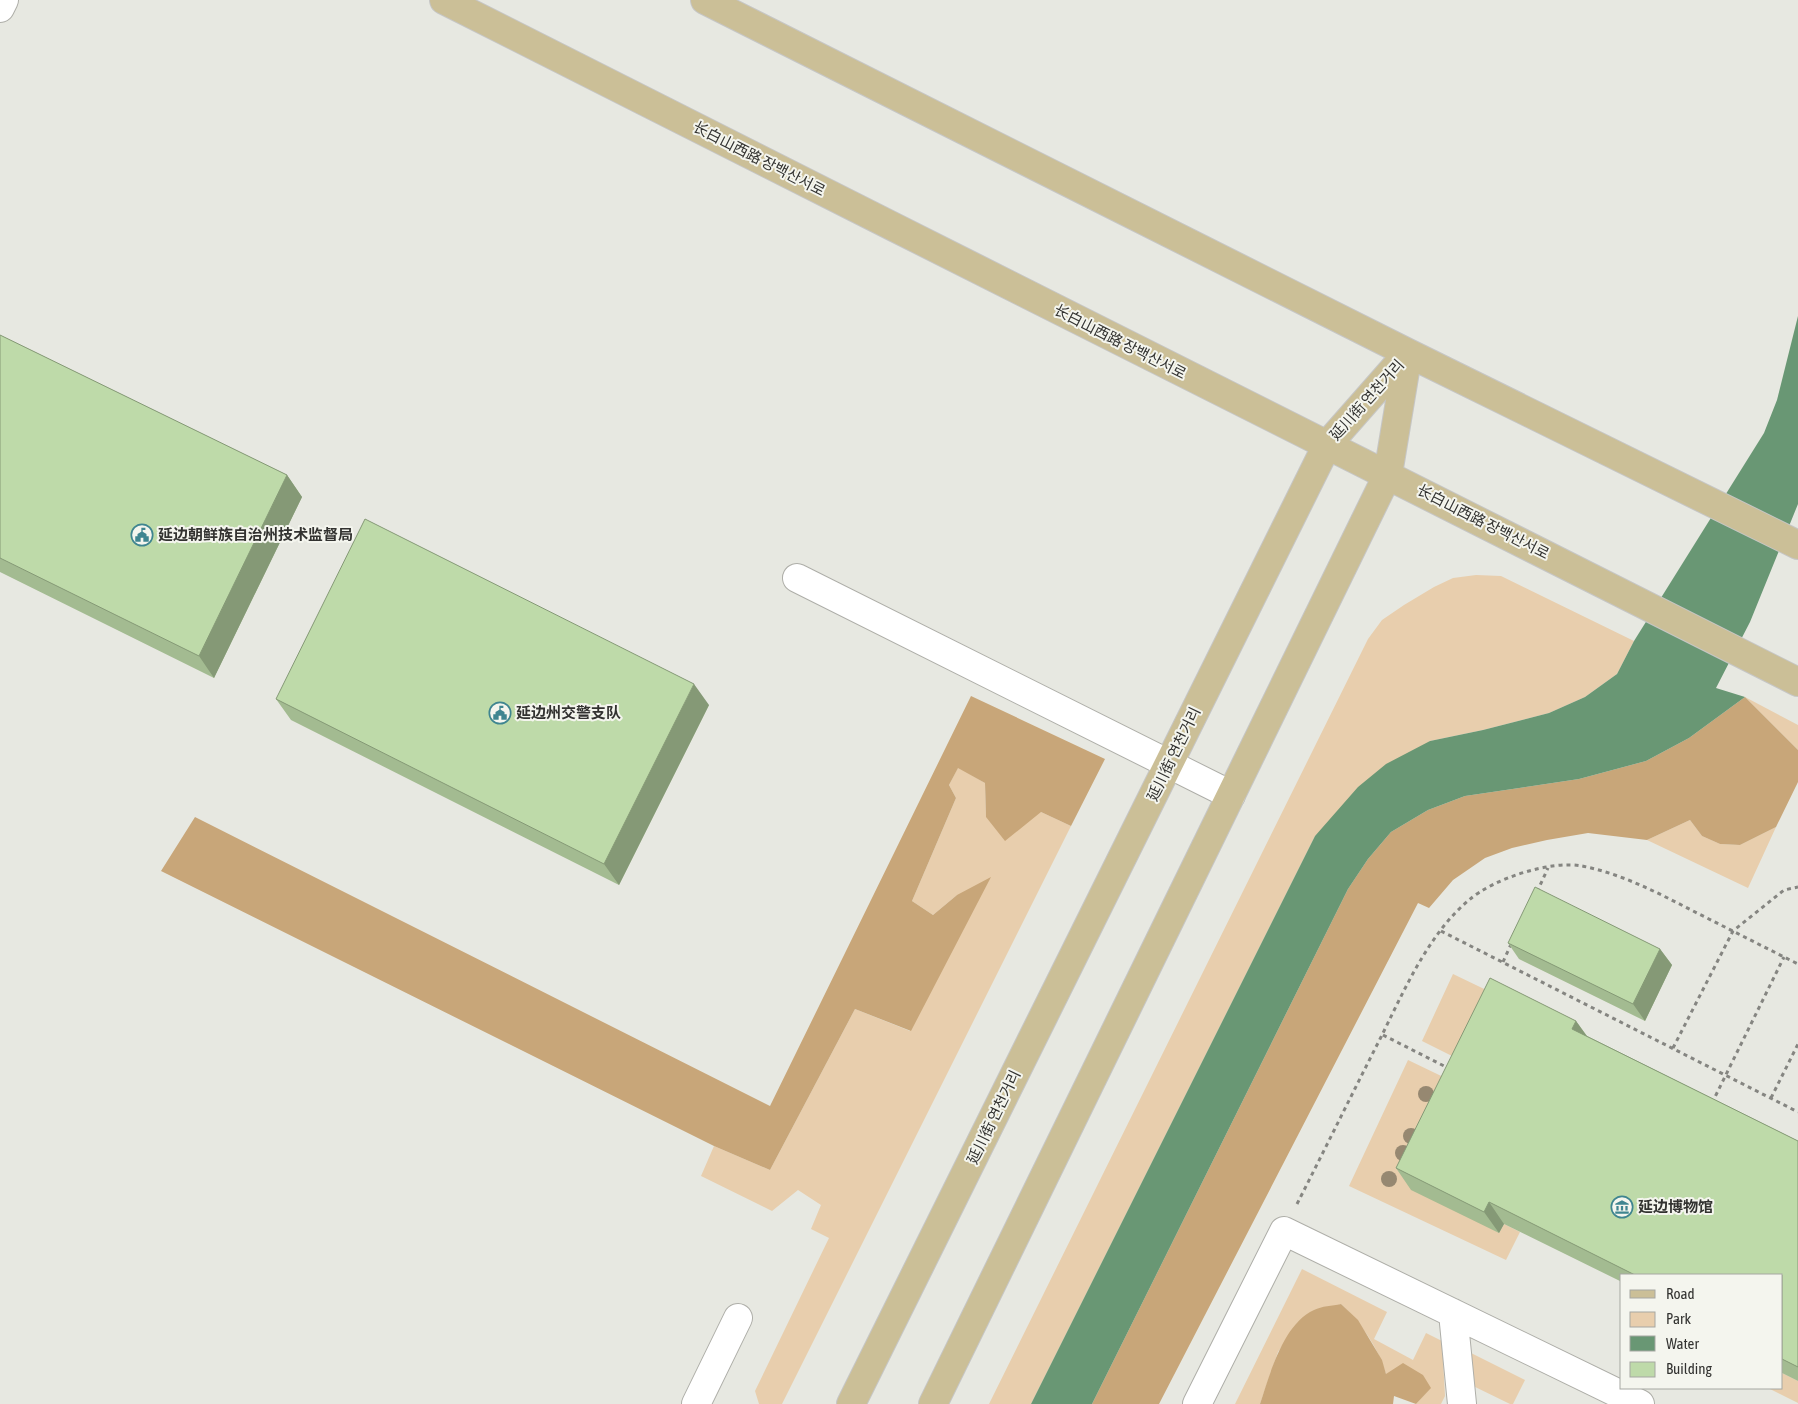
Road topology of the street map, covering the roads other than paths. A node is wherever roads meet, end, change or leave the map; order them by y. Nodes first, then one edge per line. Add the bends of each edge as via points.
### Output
1 (4, 0) edge
2 (444, 0) edge
3 (706, 0) edge
4 (0, 8) edge
5 (1408, 353) junction
6 (1327, 445) junction
7 (1388, 474) junction
8 (1798, 545) edge
9 (797, 578) dead end
10 (1786, 676) edge
11 (1168, 764) junction
12 (1230, 795) junction
13 (1453, 1313) junction
14 (738, 1318) dead end
15 (696, 1404) edge
16 (851, 1404) edge
17 (933, 1404) edge
18 (1197, 1404) edge
19 (1462, 1404) edge
20 (1640, 1404) edge

1 - 4 street
2 - 6 main road, 长白山西路 장백산서로
3 - 5 main road
5 - 6 main road, 延川街 연천거리
5 - 7 main road, 延川街 연천거리
5 - 8 main road
6 - 7 main road, 长白山西路 장백산서로
6 - 11 main road, 延川街 연천거리
7 - 10 main road, 长白山西路 장백산서로
7 - 12 main road, 延川街 연천거리
9 - 11 street
11 - 12 street
11 - 16 main road, 延川街 연천거리
12 - 17 main road, 延川街 연천거리
13 - 18 street via 1284,1230
13 - 19 street
13 - 20 street
14 - 15 street

